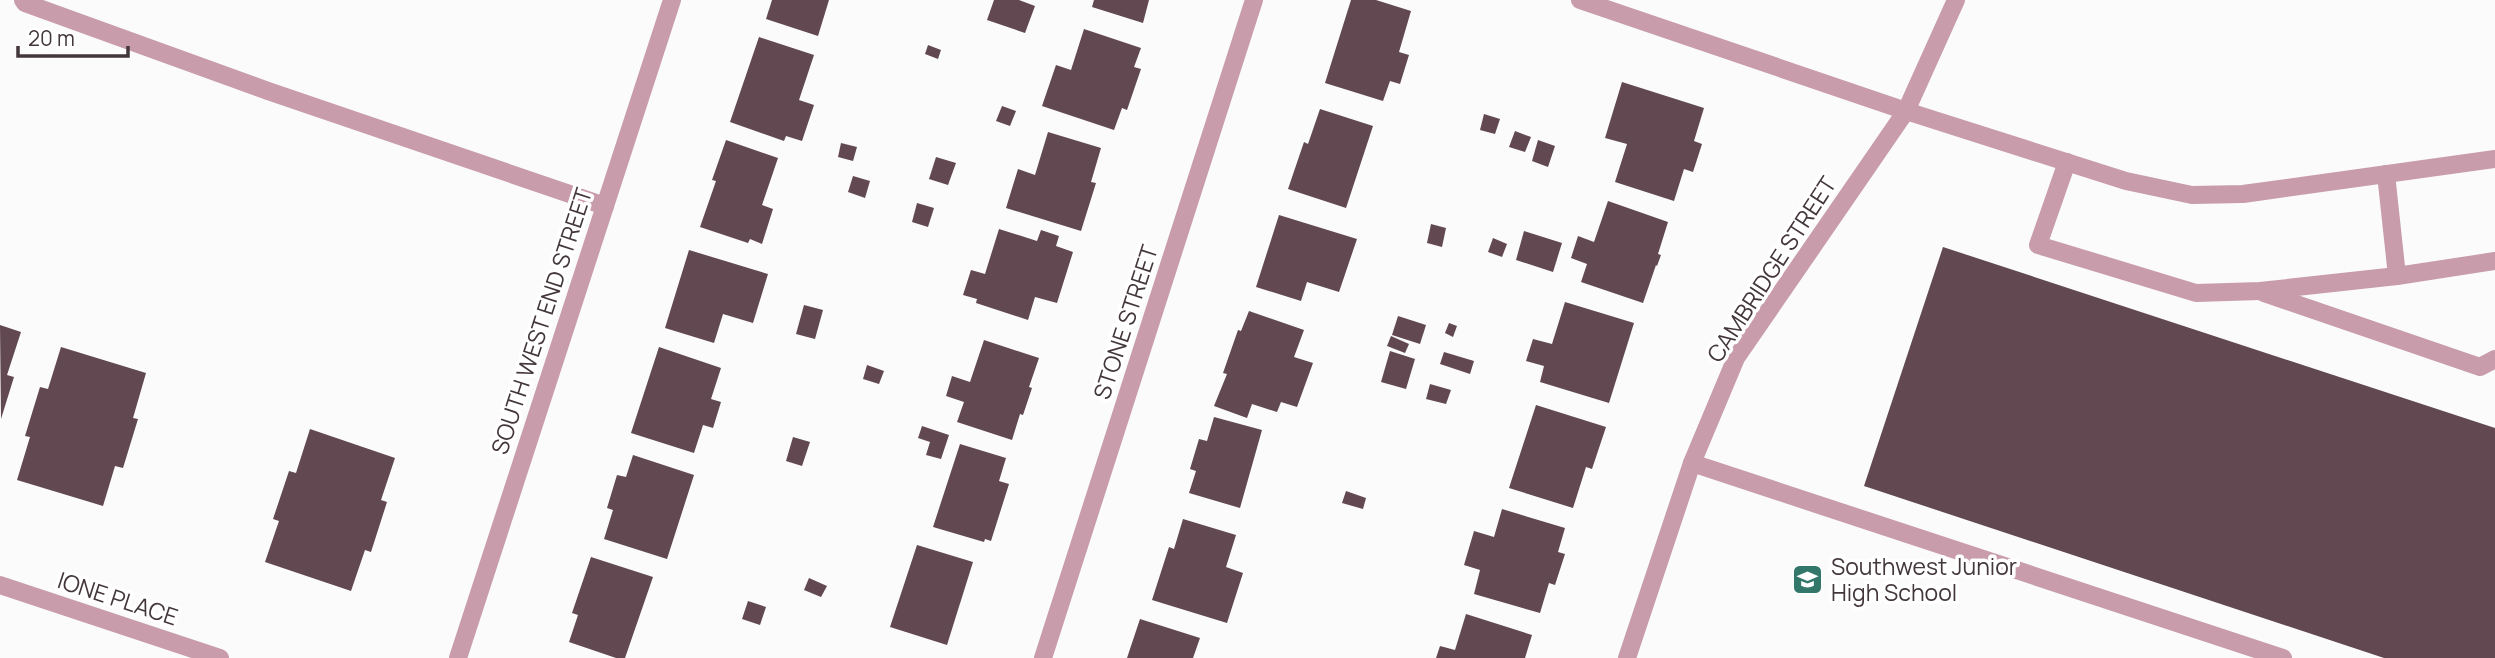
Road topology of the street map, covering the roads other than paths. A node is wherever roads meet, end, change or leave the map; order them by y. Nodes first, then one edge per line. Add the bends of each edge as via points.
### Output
1 (23, 0) edge
2 (672, 0) edge
3 (1254, 0) edge
4 (1580, 0) edge
5 (1956, 0) edge
6 (1906, 111) junction
7 (2495, 159) edge
8 (2067, 162) junction
9 (2386, 174) junction
10 (604, 206) junction
11 (2495, 261) edge
12 (2398, 276) junction
13 (2260, 291) junction
14 (2495, 359) edge
15 (1692, 463) junction
16 (0, 585) edge
17 (220, 658) edge
18 (458, 658) edge
19 (1042, 658) edge
20 (1627, 658) edge
21 (2283, 658) edge

1 - 10 street via 268,91
2 - 10 street, SOUTH WEST END STREET
3 - 19 street, STONE STREET
4 - 6 street
5 - 6 street, CAMBRIDGE STREET
6 - 8 street
6 - 15 street, CAMBRIDGE STREET via 1736,358
7 - 9 street
8 - 9 street via 2192,195 2243,194
8 - 13 street via 2038,245 2196,293
9 - 12 street
10 - 18 street, SOUTH WEST END STREET
11 - 12 street
12 - 13 street
13 - 14 street via 2480,367
15 - 20 street, CAMBRIDGE STREET
15 - 21 street
16 - 17 street, IONE PLACE

